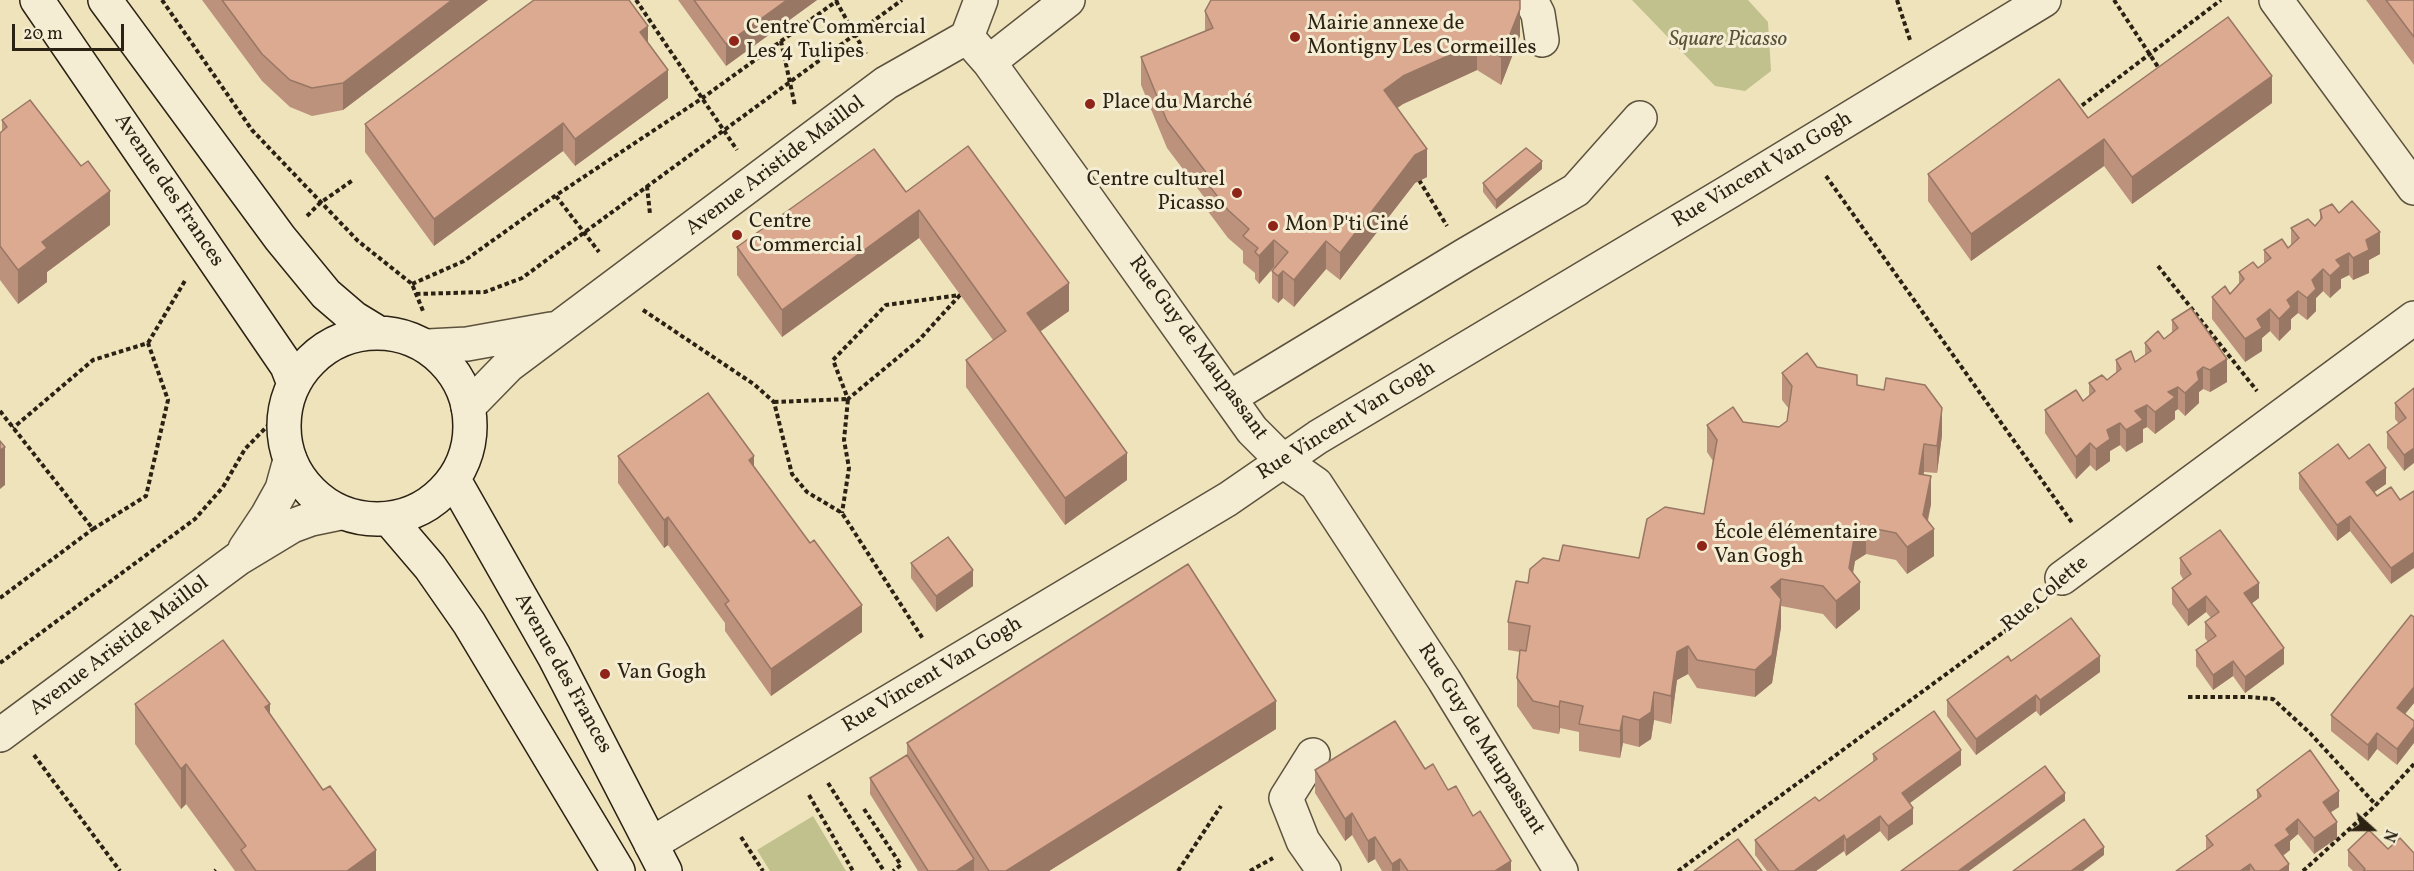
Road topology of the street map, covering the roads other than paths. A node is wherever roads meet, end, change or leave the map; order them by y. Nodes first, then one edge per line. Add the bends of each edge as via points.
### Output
1 (37, 0) edge
2 (105, 0) edge
3 (981, 0) edge
4 (1068, 0) edge
5 (1531, 0) edge
6 (2044, 0) edge
7 (2276, 0) edge
8 (967, 36) junction
9 (1542, 40) dead end
10 (989, 62) junction
11 (1640, 118) dead end
12 (2414, 188) edge
13 (2414, 318) edge
14 (558, 327) junction
15 (377, 333) junction
16 (421, 343) junction
17 (290, 395) junction
18 (1229, 398) junction
19 (468, 407) junction
20 (290, 460) junction
21 (1283, 461) junction
22 (454, 480) junction
23 (340, 513) junction
24 (390, 519) junction
25 (239, 558) junction
26 (2062, 578) road end
27 (0, 735) edge
28 (1313, 755) dead end
29 (658, 858) edge
30 (618, 871) edge
31 (1324, 871) edge
32 (1561, 871) edge

1 - 17 street, Avenue des Frances via 287,366
2 - 15 street via 280,238 326,294
3 - 8 street
4 - 10 street
5 - 9 street via 1538,14
6 - 21 street, Rue Vincent Van Gogh
7 - 12 street
8 - 10 street, Rue Guy de Maupassant
8 - 14 street, Avenue Aristide Maillol via 886,83
10 - 18 street, Rue Guy de Maupassant
11 - 18 street via 1576,190
13 - 26 street, Rue Colette
14 - 16 street, Avenue Aristide Maillol via 478,342
14 - 19 street, Avenue Aristide Maillol via 508,365
15 - 16 street
15 - 17 street via 352,336 328,346 309,363
16 - 19 street via 446,362 460,383
17 - 20 street via 284,433
18 - 21 street, Rue Guy de Maupassant via 1252,430
19 - 22 street via 471,433
20 - 23 street via 300,481
20 - 25 street, Avenue Aristide Maillol via 282,489
21 - 29 street, Rue Vincent Van Gogh
21 - 32 street, Rue Guy de Maupassant via 1316,484 1444,680
22 - 24 street via 436,499 414,512
22 - 29 street, Avenue des Frances via 554,656
23 - 24 street via 364,519
23 - 25 street, Avenue Aristide Maillol via 292,526
24 - 30 street via 469,623
25 - 27 street, Avenue Aristide Maillol
28 - 31 street via 1286,798 1303,841

